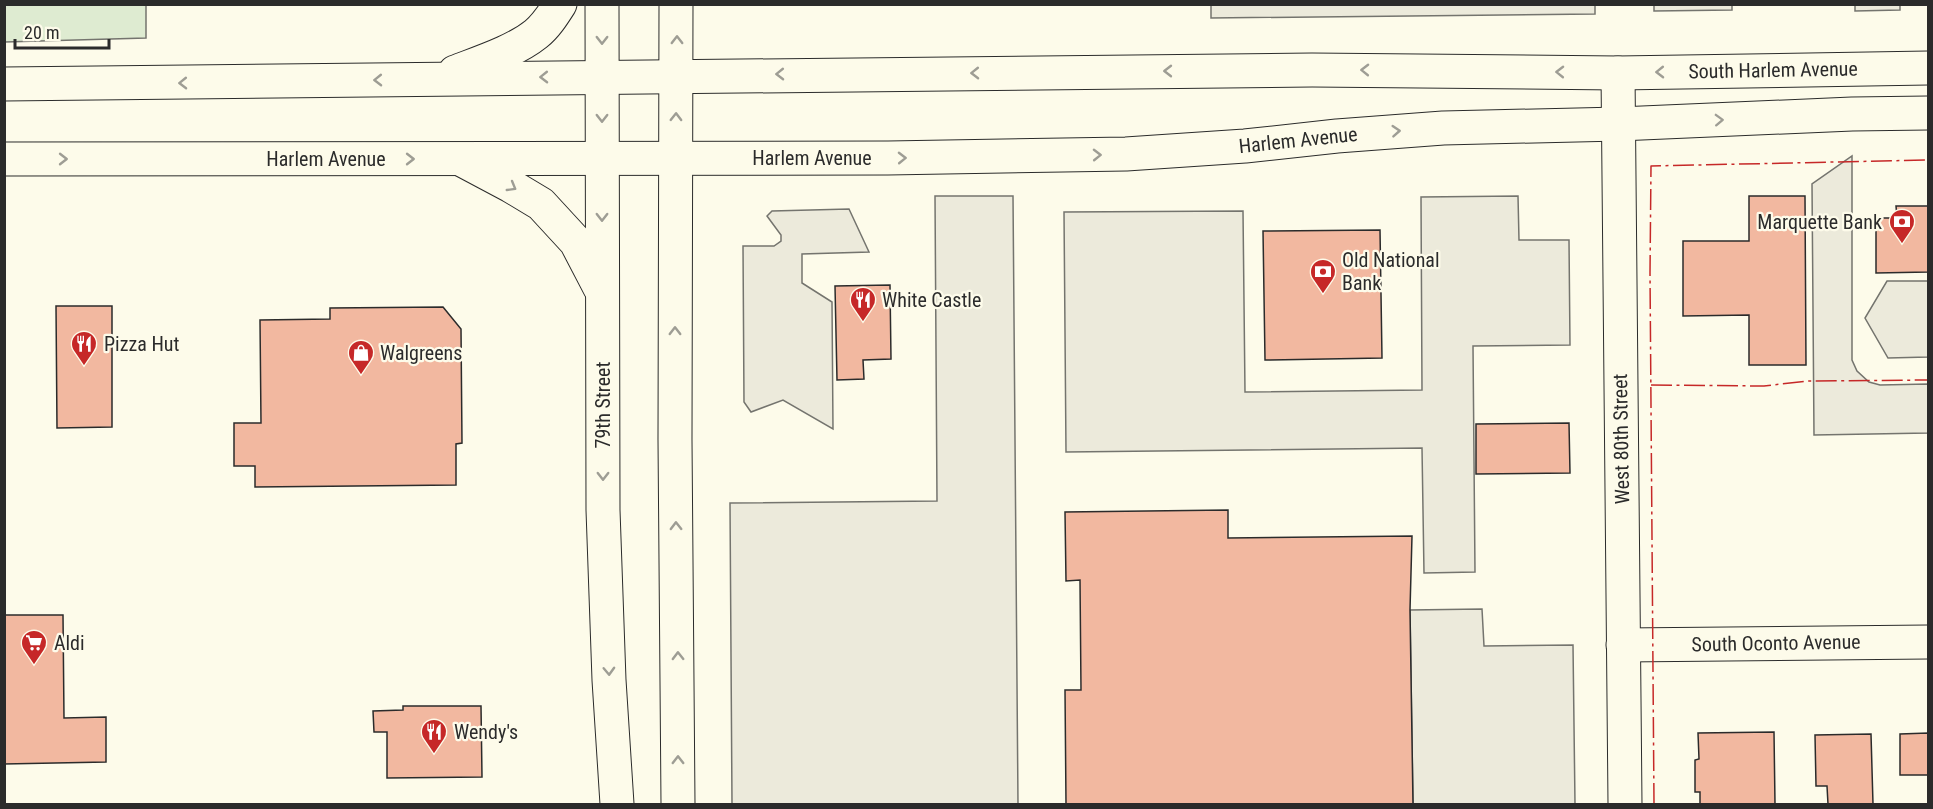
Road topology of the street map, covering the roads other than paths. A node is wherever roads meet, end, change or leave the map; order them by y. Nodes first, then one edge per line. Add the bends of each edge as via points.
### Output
1 (560, 4) edge
2 (602, 4) edge
3 (676, 4) edge
4 (1929, 68) edge
5 (1618, 73) junction
6 (602, 76) junction
7 (677, 76) junction
8 (437, 79) junction
9 (4, 84) edge
10 (1929, 113) edge
11 (1619, 124) junction
12 (4, 159) edge
13 (460, 159) junction
14 (602, 159) junction
15 (676, 159) junction
16 (602, 292) junction
17 (1929, 642) edge
18 (1623, 645) junction
19 (617, 804) edge
20 (678, 804) edge
21 (1624, 804) edge

1 - 8 main road via 536,34 491,58
2 -> 6 main road, 79th Street
7 -> 3 main road
4 -> 5 main road, South Harlem Avenue
5 -> 7 main road via 1311,69
5 - 11 main road, West 80th Street
6 - 7 main road
6 -> 8 main road
6 -> 14 main road, 79th Street
15 -> 7 main road
8 -> 9 main road
11 -> 10 main road
15 -> 11 main road, Harlem Avenue via 1126,154 1421,129
11 - 18 main road, West 80th Street
12 -> 13 main road, Harlem Avenue
13 - 14 main road, Harlem Avenue
13 -> 16 main road via 541,204 576,242
14 - 15 main road, Harlem Avenue
14 -> 16 main road, 79th Street
20 -> 15 main road
16 -> 19 main road, 79th Street via 603,510
17 - 18 main road, South Oconto Avenue
18 - 21 main road, West 80th Street

